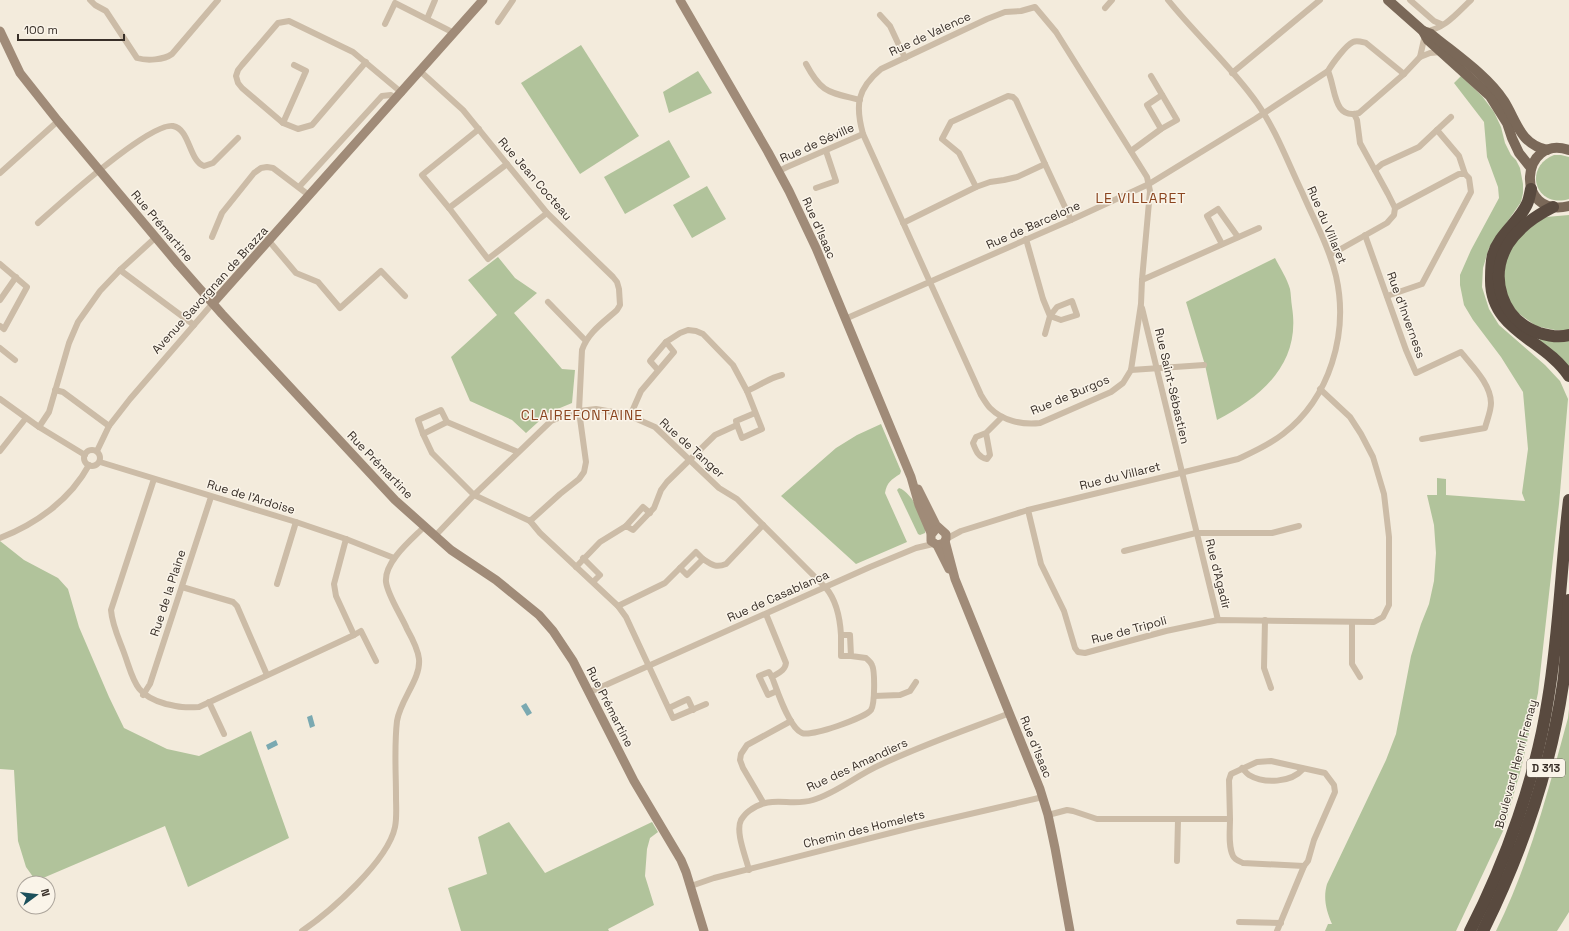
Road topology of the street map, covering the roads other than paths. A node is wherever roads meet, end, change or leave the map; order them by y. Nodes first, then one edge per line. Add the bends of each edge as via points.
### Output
1 (90, 0) edge
2 (218, 0) edge
3 (435, 0) edge
4 (483, 0) edge
5 (513, 0) edge
6 (680, 0) edge
7 (1033, 0) edge
8 (1112, 0) edge
9 (1168, 0) edge
10 (1320, 0) edge
11 (1388, 0) edge
12 (1410, 0) edge
13 (1471, 0) edge
14 (1035, 7) junction
15 (1105, 8) dead end
16 (880, 15) dead end
17 (427, 19) junction
18 (498, 22) dead end
19 (386, 24) dead end
20 (1441, 24) junction
21 (0, 31) edge
22 (454, 33) junction
23 (1424, 33) junction
24 (1441, 52) junction
25 (1420, 57) junction
26 (905, 58) junction
27 (366, 62) junction
28 (294, 64) dead end
29 (806, 64) dead end
30 (1328, 71) junction
31 (420, 72) junction
32 (1232, 74) junction
33 (1404, 74) junction
34 (1150, 76) dead end
35 (1162, 95) junction
36 (399, 96) junction
37 (860, 100) junction
38 (1263, 113) junction
39 (1354, 114) junction
40 (1451, 117) dead end
41 (58, 121) junction
42 (283, 123) junction
43 (479, 129) junction
44 (1161, 129) junction
45 (1437, 130) junction
46 (863, 134) junction
47 (238, 138) dead end
48 (338, 144) junction
49 (1547, 150) junction
50 (1569, 150) edge
51 (350, 151) junction
52 (826, 151) junction
53 (1131, 151) junction
54 (507, 164) junction
55 (1045, 164) junction
56 (1531, 168) junction
57 (100, 169) junction
58 (1375, 170) junction
59 (779, 171) junction
60 (0, 173) edge
61 (1465, 174) junction
62 (1149, 184) junction
63 (299, 187) junction
64 (976, 187) junction
65 (816, 188) dead end
66 (1531, 189) junction
67 (310, 196) junction
68 (1569, 206) edge
69 (1553, 207) junction
70 (449, 208) junction
71 (1394, 208) junction
72 (547, 213) junction
73 (1071, 220) junction
74 (38, 223) dead end
75 (903, 223) junction
76 (1259, 228) dead end
77 (1365, 235) junction
78 (212, 237) dead end
79 (1238, 237) junction
80 (155, 238) junction
81 (1026, 239) junction
82 (269, 241) junction
83 (1222, 244) junction
84 (1330, 255) junction
85 (0, 264) edge
86 (120, 270) junction
87 (16, 277) junction
88 (1142, 280) junction
89 (930, 282) junction
90 (405, 296) dead end
91 (1386, 296) junction
92 (0, 300) edge
93 (548, 302) dead end
94 (213, 303) junction
95 (1142, 304) junction
96 (845, 319) junction
97 (194, 325) junction
98 (2, 328) edge
99 (1045, 334) dead end
100 (1569, 335) edge
101 (0, 336) edge
102 (585, 340) junction
103 (666, 342) junction
104 (0, 348) edge
105 (15, 360) dead end
106 (1204, 365) dead end
107 (1157, 368) junction
108 (658, 370) junction
109 (1131, 370) junction
110 (782, 376) dead end
111 (1569, 376) edge
112 (1320, 389) junction
113 (55, 390) junction
114 (747, 391) junction
115 (0, 399) edge
116 (579, 411) junction
117 (755, 413) junction
118 (630, 416) junction
119 (1002, 417) junction
120 (26, 418) junction
121 (447, 422) junction
122 (737, 425) junction
123 (110, 426) junction
124 (39, 427) junction
125 (986, 433) dead end
126 (423, 434) junction
127 (1422, 439) dead end
128 (0, 451) edge
129 (96, 451) junction
130 (518, 452) junction
131 (85, 455) junction
132 (689, 459) junction
133 (100, 462) junction
134 (89, 466) junction
135 (1181, 473) junction
136 (154, 479) junction
137 (474, 495) junction
138 (211, 497) junction
139 (1569, 500) edge
140 (1028, 510) junction
141 (530, 521) junction
142 (296, 522) junction
143 (763, 526) junction
144 (1299, 526) dead end
145 (424, 527) junction
146 (1196, 533) junction
147 (435, 536) junction
148 (0, 538) edge
149 (938, 538) junction
150 (346, 539) junction
151 (1124, 551) dead end
152 (394, 558) junction
153 (583, 558) junction
154 (703, 559) junction
155 (576, 566) junction
156 (680, 568) junction
157 (592, 582) junction
158 (277, 584) dead end
159 (182, 587) junction
160 (826, 588) junction
161 (1569, 600) edge
162 (618, 606) junction
163 (766, 614) junction
164 (1218, 620) junction
165 (1265, 620) junction
166 (1352, 622) junction
167 (354, 635) junction
168 (841, 635) junction
169 (850, 656) junction
170 (376, 661) dead end
171 (650, 665) junction
172 (267, 675) junction
173 (772, 677) junction
174 (1360, 677) dead end
175 (916, 682) dead end
176 (1271, 688) dead end
177 (777, 691) junction
178 (590, 692) junction
179 (144, 695) junction
180 (874, 696) junction
181 (209, 702) junction
182 (706, 704) dead end
183 (669, 708) junction
184 (693, 710) junction
185 (1010, 713) junction
186 (790, 721) junction
187 (224, 734) dead end
188 (1242, 768) junction
189 (1303, 769) junction
190 (1043, 797) junction
191 (763, 802) junction
192 (1048, 815) junction
193 (1230, 819) junction
194 (1178, 820) junction
195 (1177, 861) dead end
196 (1304, 866) junction
197 (749, 870) junction
198 (691, 886) junction
199 (1238, 922) dead end
200 (1281, 924) junction
201 (302, 931) edge
202 (704, 931) edge
203 (1070, 931) edge
204 (1277, 931) edge
205 (1470, 931) edge
206 (1483, 931) edge

1 - 2 street via 106,11 137,58 150,59 166,58 172,54
3 - 17 street
4 - 22 street, Avenue Savorgnan de Brazza
5 - 18 street
6 - 59 street, Rue d'Isaac
7 - 14 street
8 - 15 street
9 - 32 street, Rue du Villaret
10 - 32 street
11 - 23 main road
12 - 20 street
13 - 20 street via 1450,20
14 - 26 street, Rue de Valence via 1005,12 987,19
14 - 53 street via 1056,32
16 - 26 street via 890,26
17 - 19 street via 395,3
17 - 22 street
20 - 23 street
21 - 41 street, Rue Prémartine via 20,73
22 - 31 street, Avenue Savorgnan de Brazza
23 - 24 main road
23 - 25 street
23 - 49 main road via 1431,34 1489,84 1503,101 1524,138 1529,143
24 - 25 street
24 - 56 main road via 1490,96 1507,123 1519,153
25 - 33 street
26 - 37 street, Rue de Valence via 872,76 863,89
27 - 36 street
27 - 42 street via 312,125 298,129
27 - 42 street via 353,52 295,23 285,20 278,23 238,70 236,76 242,88
28 - 42 street via 306,71
29 - 37 street via 822,88 831,93
30 - 33 street via 1332,62 1353,42 1359,41 1366,43
30 - 38 street, Rue de Barcelone
30 - 39 street via 1338,106 1342,112
31 - 36 street, Avenue Savorgnan de Brazza
31 - 43 street, Rue Jean Cocteau via 463,110
32 - 38 street, Rue du Villaret
33 - 39 street via 1359,113
34 - 35 street
35 - 44 street via 1147,105
35 - 44 street via 1177,120
36 - 48 street via 382,96
36 - 51 street, Avenue Savorgnan de Brazza
37 - 46 street, Rue de Valence via 858,116
38 - 62 street, Rue de Barcelone
38 - 84 street, Rue du Villaret via 1280,144
39 - 58 street via 1360,143
40 - 45 street
41 - 57 street, Rue Prémartine
41 - 60 street
43 - 54 street, Rue Jean Cocteau
43 - 70 street via 422,175
44 - 53 street
45 - 58 street via 1419,147 1382,164
45 - 61 street via 1459,156
46 - 52 street, Rue de Séville
46 - 75 street, Rue de Valence
47 - 57 street via 213,163 204,166 198,162 179,129 173,126 164,127 157,129
48 - 51 street
48 - 63 street
49 - 50 main road
49 - 56 main road via 1537,158
51 - 67 street, Avenue Savorgnan de Brazza
52 - 59 street, Rue de Séville
52 - 65 street via 836,181
53 - 62 street
54 - 70 street
54 - 72 street, Rue Jean Cocteau
55 - 64 street via 1017,177
55 - 64 street via 1016,100 1008,96 951,122 942,139 959,152
55 - 73 street
56 - 66 main road
57 - 74 street
57 - 80 street, Rue Prémartine
58 - 71 street
59 - 96 street, Rue d'Isaac via 816,248
61 - 71 street via 1458,174
61 - 91 street via 1469,178 1471,192 1422,284
62 - 73 street, Rue de Barcelone
62 - 88 street, Rue de Burgos
63 - 67 street
63 - 78 street via 273,168 261,168 254,173 222,213
64 - 75 street
66 - 69 main road via 1536,198
66 - 111 highway via 1527,205 1503,236 1493,255 1492,294 1507,322 1551,355
67 - 82 street, Avenue Savorgnan de Brazza
68 - 69 main road
69 - 100 highway via 1526,224 1508,244 1500,271 1501,294 1510,313 1527,328 1556,337
70 - 72 street via 488,259
71 - 77 street via 1394,215 1387,223
72 - 102 street, Rue Jean Cocteau via 618,282 620,305
73 - 81 street, Rue de Barcelone
75 - 89 street, Rue de Valence
76 - 79 street
77 - 84 street
77 - 91 street, Rue d'Inverness
79 - 83 street
79 - 83 street via 1218,209 1207,216
80 - 86 street
80 - 94 street, Rue Prémartine
81 - 89 street, Rue de Barcelone
81 - 99 street via 1050,316
82 - 90 street via 296,273 318,282 340,308 381,271
82 - 94 street, Avenue Savorgnan de Brazza
83 - 88 street
84 - 112 street, Rue du Villaret via 1339,298 1339,327 1334,359
85 - 87 street
86 - 97 street
86 - 113 street via 93,300 78,322
87 - 92 street
87 - 98 street via 27,287
88 - 95 street, Rue de Burgos
89 - 96 street, Rue de Barcelone
89 - 119 street, Rue de Burgos via 981,395 990,408
91 - 127 street, Rue d'Inverness via 1416,373 1460,352 1490,394 1491,405 1485,428
93 - 102 street
94 - 97 street, Avenue Savorgnan de Brazza
94 - 145 street, Rue Prémartine
95 - 107 street, Rue Saint-Sébastien
95 - 109 street, Rue de Burgos
96 - 149 street, Rue d'Isaac via 911,477 919,505
97 - 123 street, Avenue Savorgnan de Brazza via 130,398
98 - 101 street
102 - 116 street via 582,350
103 - 108 street via 650,361
103 - 108 street via 674,352
103 - 114 street via 680,332 688,330 703,334 733,365
104 - 105 street
106 - 107 street
107 - 109 street
107 - 135 street, Rue Saint-Sébastien
108 - 118 street via 641,391
109 - 119 street, Rue de Burgos via 1123,383 1112,392 1040,422 1018,423
110 - 114 street
112 - 135 street, Rue du Villaret via 1295,423 1267,444 1238,459
112 - 166 street, Rue de Tripoli via 1350,417 1361,434 1373,457 1384,494 1389,537 1389,605 1383,617 1374,622
113 - 123 street via 63,392
113 - 124 street via 49,412
114 - 117 street
115 - 120 street
116 - 118 street, Rue de Tanger via 596,410
116 - 130 street, Rue de Tanger via 551,422
116 - 141 street via 586,462 584,472
117 - 122 street via 736,421
117 - 122 street via 762,429 742,438
118 - 132 street, Rue de Tanger via 655,427
119 - 125 street
120 - 124 street
120 - 128 street
121 - 126 street
121 - 126 street via 441,410 418,420
121 - 130 street
122 - 132 street via 715,435
123 - 129 street, Avenue Savorgnan de Brazza
124 - 131 street
126 - 137 street via 432,453
129 - 131 street via 89,451
129 - 133 street via 100,455
130 - 137 street, Rue de Tanger
131 - 134 street via 85,462
132 - 143 street, Rue de Tanger
132 - 153 street via 667,482 654,508 633,530 626,526 600,542
133 - 134 street via 95,466
133 - 136 street, Rue de l'Ardoise
134 - 148 street via 51,510 31,524
135 - 140 street, Rue du Villaret
135 - 146 street, Rue d'Agadir
136 - 138 street, Rue de l'Ardoise
136 - 179 street via 111,610 136,685
137 - 141 street
137 - 147 street, Rue de Tanger
138 - 142 street, Rue de l'Ardoise
138 - 159 street, Rue de la Plaine
139 - 205 highway, Boulevard Henri Frenay / D 313 via 1548,700 1537,751 1524,801 1507,850
140 - 149 street, Rue du Villaret
140 - 164 street, Rue de Tripoli via 1041,564 1064,611 1078,652 1085,653
141 - 155 street
142 - 150 street, Rue de l'Ardoise
142 - 158 street
143 - 154 street via 726,564 713,567
143 - 160 street, Rue de Tanger
144 - 146 street via 1272,533
145 - 147 street, Rue Prémartine
145 - 152 street
146 - 151 street, Rue d'Agadir
146 - 164 street, Rue d'Agadir
147 - 178 street, Rue Prémartine via 539,615 573,660
149 - 160 street, Rue de Casablanca
149 - 185 street, Rue d'Isaac
150 - 152 street, Rue de l'Ardoise
150 - 167 street via 334,584 336,596
152 - 201 street via 388,567 386,584 413,640 419,660 415,680 403,700 397,721 396,826 386,850 379,859 340,901
153 - 155 street
153 - 157 street via 600,575
154 - 156 street via 687,575
154 - 156 street via 696,552
155 - 157 street
156 - 162 street via 665,583
157 - 162 street
159 - 172 street via 233,602 237,606
159 - 179 street, Rue de la Plaine via 150,684
160 - 163 street, Rue de Casablanca
160 - 168 street, Rue de Tanger via 840,616
161 - 206 highway, D 313 via 1564,683 1535,808
162 - 171 street
163 - 171 street, Rue de Casablanca
163 - 173 street via 786,663 783,670
164 - 165 street, Rue de Tripoli
165 - 166 street, Rue de Tripoli
165 - 176 street via 1264,668
166 - 174 street via 1352,664
167 - 170 street via 361,631
167 - 172 street
168 - 169 street via 850,636
168 - 169 street, Rue de Tanger via 841,656
169 - 180 street via 866,658 872,665
171 - 178 street, Rue de Casablanca
171 - 183 street
172 - 181 street
173 - 177 street
173 - 177 street via 769,672 759,676 768,695
175 - 180 street via 910,691 900,695
177 - 186 street
178 - 198 street, Rue Prémartine via 634,782 681,860
179 - 181 street via 152,700 184,708
180 - 186 street via 870,711 821,732 802,734
181 - 187 street
182 - 184 street
183 - 184 street via 688,700
183 - 184 street via 673,718
185 - 190 street, Rue d'Isaac
185 - 191 street, Rue des Amandiers via 879,765 813,800 795,803
186 - 191 street via 747,745 741,754 743,768
188 - 189 street via 1257,762 1271,761
188 - 189 street via 1248,775 1273,780 1296,776
188 - 193 street via 1231,774
189 - 196 street via 1324,773 1334,785 1335,792
190 - 192 street, Rue d'Isaac
190 - 197 street, Chemin des Homelets
191 - 197 street via 747,813 741,820 738,830
192 - 194 street via 1067,810 1097,819
192 - 203 street, Rue d'Isaac
193 - 194 street
193 - 196 street via 1231,849 1236,860 1243,863
194 - 195 street
196 - 200 street
197 - 198 street, Chemin des Homelets
198 - 202 street, Rue Prémartine
199 - 200 street
200 - 204 street

